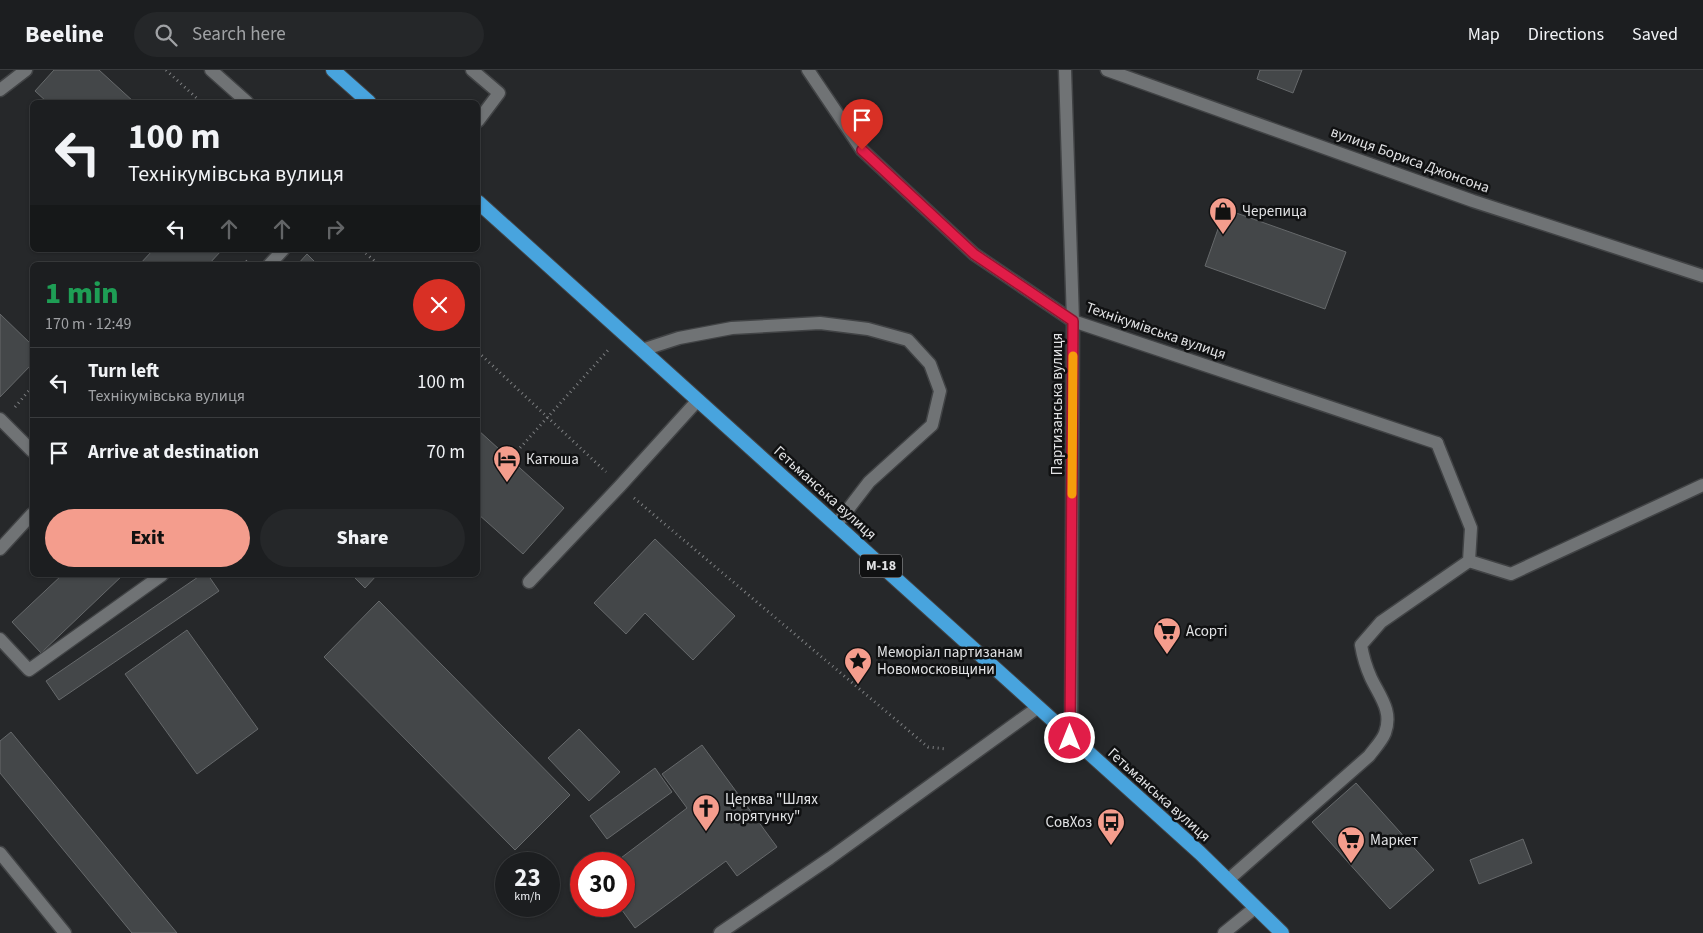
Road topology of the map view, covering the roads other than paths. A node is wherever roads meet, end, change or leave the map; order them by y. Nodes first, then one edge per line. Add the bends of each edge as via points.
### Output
1 (26, 70) edge
2 (211, 70) edge
3 (333, 70) edge
4 (472, 70) edge
5 (808, 70) edge
6 (1065, 70) edge
7 (1107, 70) edge
8 (0, 90) edge
9 (245, 100) edge
10 (367, 100) edge
11 (480, 118) edge
12 (480, 204) edge
13 (281, 252) edge
14 (272, 262) edge
15 (1703, 276) edge
16 (1073, 321) junction
17 (642, 350) junction
18 (698, 400) junction
19 (0, 419) edge
20 (30, 449) edge
21 (1703, 486) edge
22 (30, 516) edge
23 (836, 525) junction
24 (0, 549) edge
25 (1469, 561) junction
26 (159, 577) edge
27 (529, 582) dead end
28 (0, 639) edge
29 (1037, 708) junction
30 (1070, 738) junction
31 (0, 853) edge
32 (1228, 880) junction
33 (1256, 907) junction
34 (65, 933) edge
35 (720, 933) edge
36 (1224, 933) edge
37 (1282, 933) edge

1 - 8 street
2 - 9 street
3 - 10 highway
4 - 11 street via 499,93
5 - 16 street, Технікумівська вулиця via 862,150 974,254
6 - 16 street, Партизанська вулиця
7 - 15 street, вулиця Бориса Джонсона via 1473,201
12 - 17 highway, Гетьманська вулиця / М-18
13 - 14 street
16 - 25 street, Технікумівська вулиця via 1437,443 1470,528
16 - 30 street, Партизанська вулиця
17 - 18 highway, Гетьманська вулиця / М-18
17 - 23 street via 679,338 732,328 820,323 868,328 908,340 930,364 940,391 932,425 869,482
18 - 23 highway, Гетьманська вулиця / М-18
18 - 27 street
19 - 20 street
21 - 25 street via 1511,574
22 - 24 street
23 - 29 highway, Гетьманська вулиця / М-18
25 - 32 street via 1381,622 1361,645 1372,681 1384,700 1388,715 1385,734 1369,756
26 - 28 street via 29,670
29 - 30 highway, Гетьманська вулиця / М-18
29 - 35 street via 980,752
30 - 32 highway, Гетьманська вулиця / М-18
31 - 34 street
32 - 33 highway, Гетьманська вулиця / М-18
33 - 36 street
33 - 37 highway, Гетьманська вулиця / М-18

